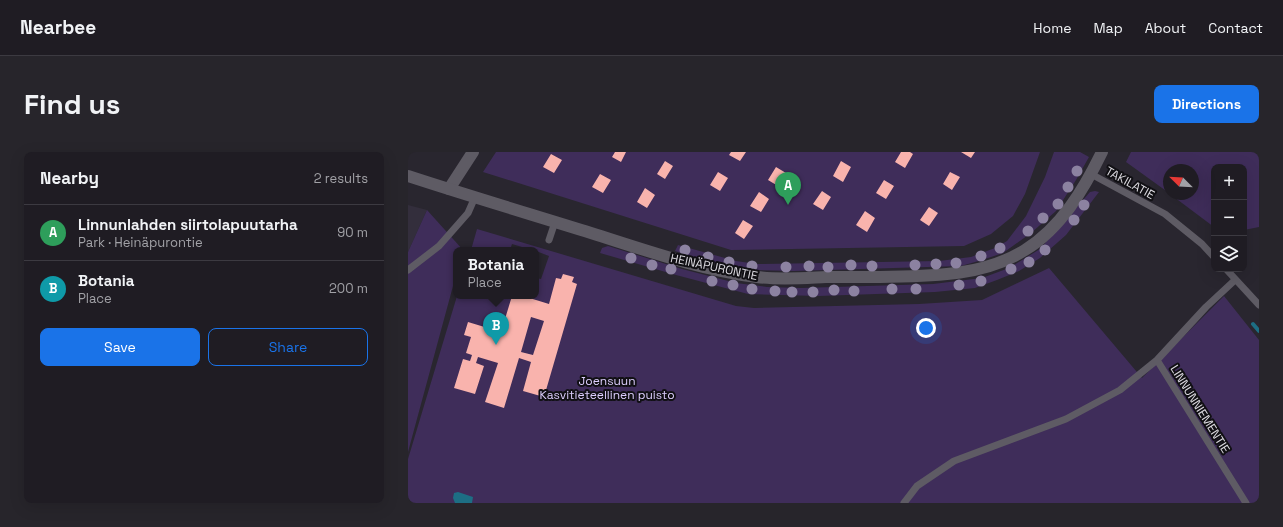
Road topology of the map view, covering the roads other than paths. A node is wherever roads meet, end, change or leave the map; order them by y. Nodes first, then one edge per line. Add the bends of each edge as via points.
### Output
1 (473, 152) edge
2 (1102, 152) edge
3 (1091, 174) junction
4 (408, 176) edge
5 (449, 188) junction
6 (475, 197) junction
7 (555, 222) junction
8 (549, 240) dead end
9 (1211, 254) edge
10 (408, 270) edge
11 (1228, 272) edge
12 (1235, 280) junction
13 (1259, 305) edge
14 (1157, 360) junction
15 (904, 503) edge
16 (1246, 503) edge

1 - 5 street
2 - 3 street, HEINÄPURONTIE
3 - 7 street, HEINÄPURONTIE via 1061,219 1026,250 981,269 934,276 792,278 735,274 668,257
3 - 9 lane, TAKILATIE via 1165,214
4 - 5 street, HEINÄPURONTIE
5 - 6 street, HEINÄPURONTIE
6 - 7 street, HEINÄPURONTIE
6 - 10 lane via 468,214 439,246
7 - 8 lane
11 - 12 lane
12 - 13 lane
12 - 14 lane, LINNUNNIEMENTIE
14 - 15 lane via 1120,390 1066,419 954,461 917,486
14 - 16 lane, LINNUNNIEMENTIE

